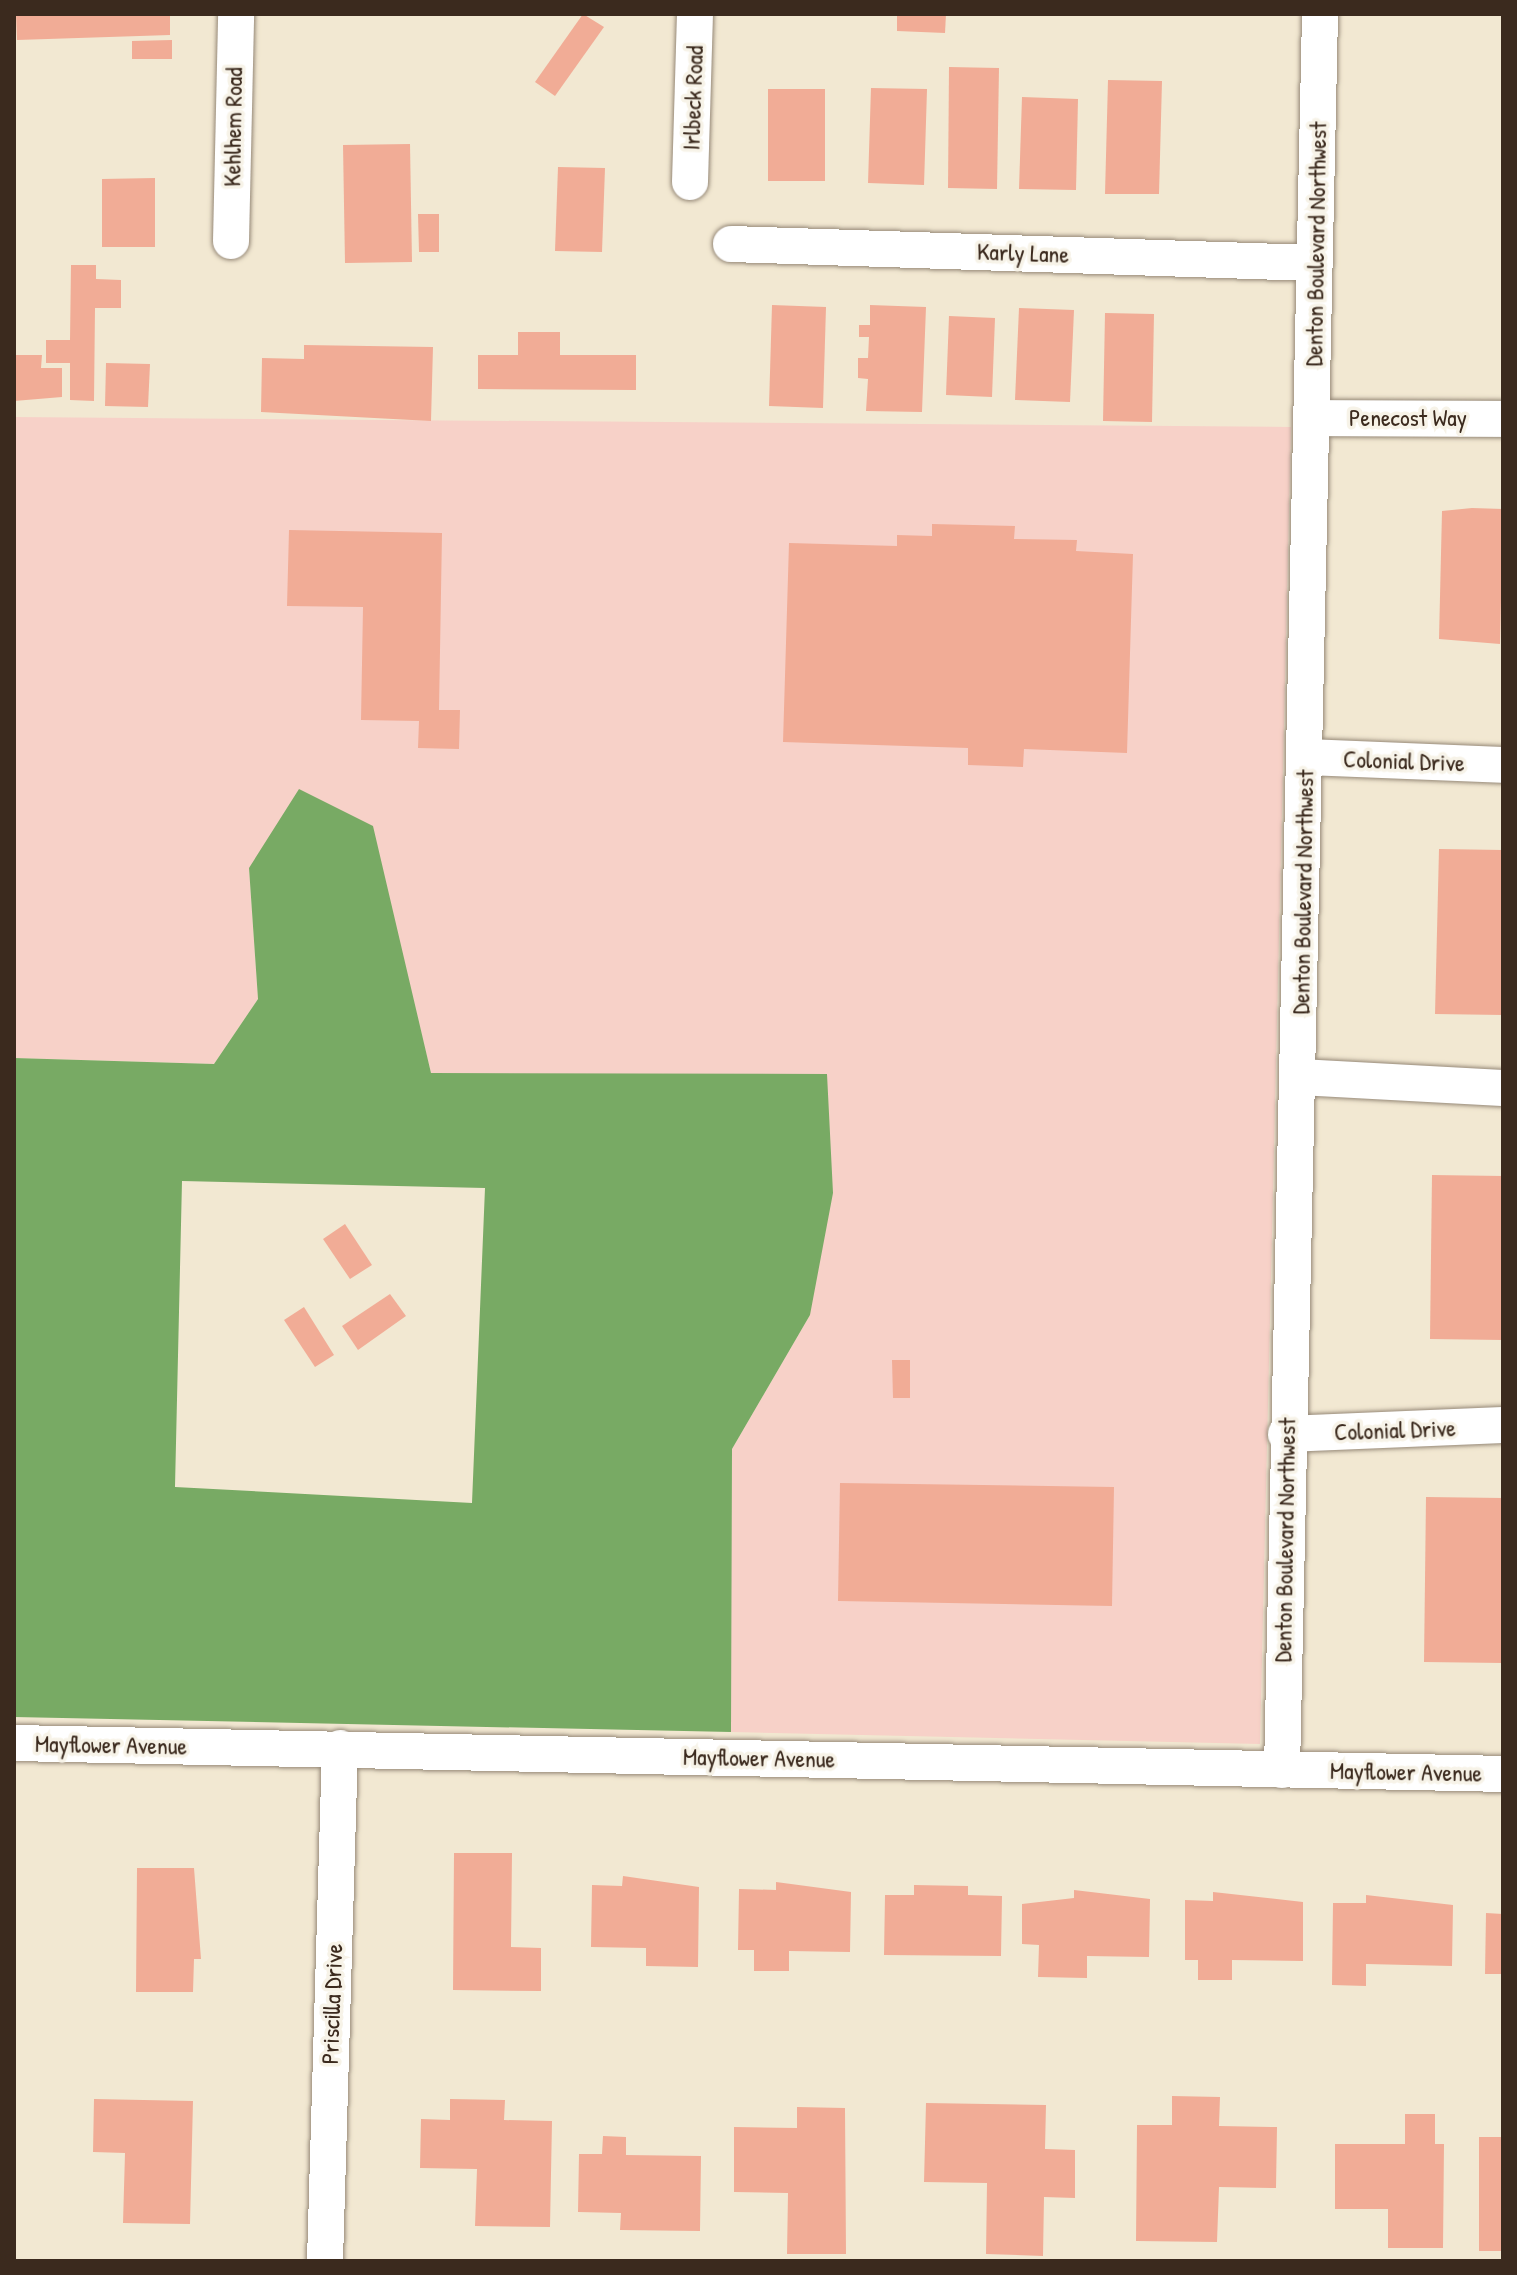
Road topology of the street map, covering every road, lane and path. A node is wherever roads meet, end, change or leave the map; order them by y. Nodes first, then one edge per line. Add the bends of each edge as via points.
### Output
1 (236, 14) edge
2 (695, 14) edge
3 (1320, 14) edge
4 (690, 182) dead end
5 (231, 241) dead end
6 (731, 244) dead end
7 (1314, 263) junction
8 (1313, 418) junction
9 (1503, 419) edge
10 (1306, 757) junction
11 (1503, 765) edge
12 (1299, 1077) junction
13 (1503, 1088) edge
14 (1503, 1425) edge
15 (1286, 1434) junction
16 (14, 1743) edge
17 (340, 1748) junction
18 (1282, 1770) junction
19 (1503, 1774) edge
20 (325, 2261) edge

1 - 5 street, Kehlhem Road
2 - 4 street, Irlbeck Road
3 - 7 street, Denton Boulevard Northwest
6 - 7 street, Karly Lane
7 - 8 street, Denton Boulevard Northwest
8 - 9 street, Penecost Way
8 - 10 street, Denton Boulevard Northwest
10 - 11 street, Colonial Drive
10 - 12 street, Denton Boulevard Northwest
12 - 13 street
12 - 15 street, Denton Boulevard Northwest
14 - 15 street, Colonial Drive
15 - 18 street, Denton Boulevard Northwest
16 - 17 street, Mayflower Avenue
17 - 18 street, Mayflower Avenue
17 - 20 street, Priscilla Drive
18 - 19 street, Mayflower Avenue

